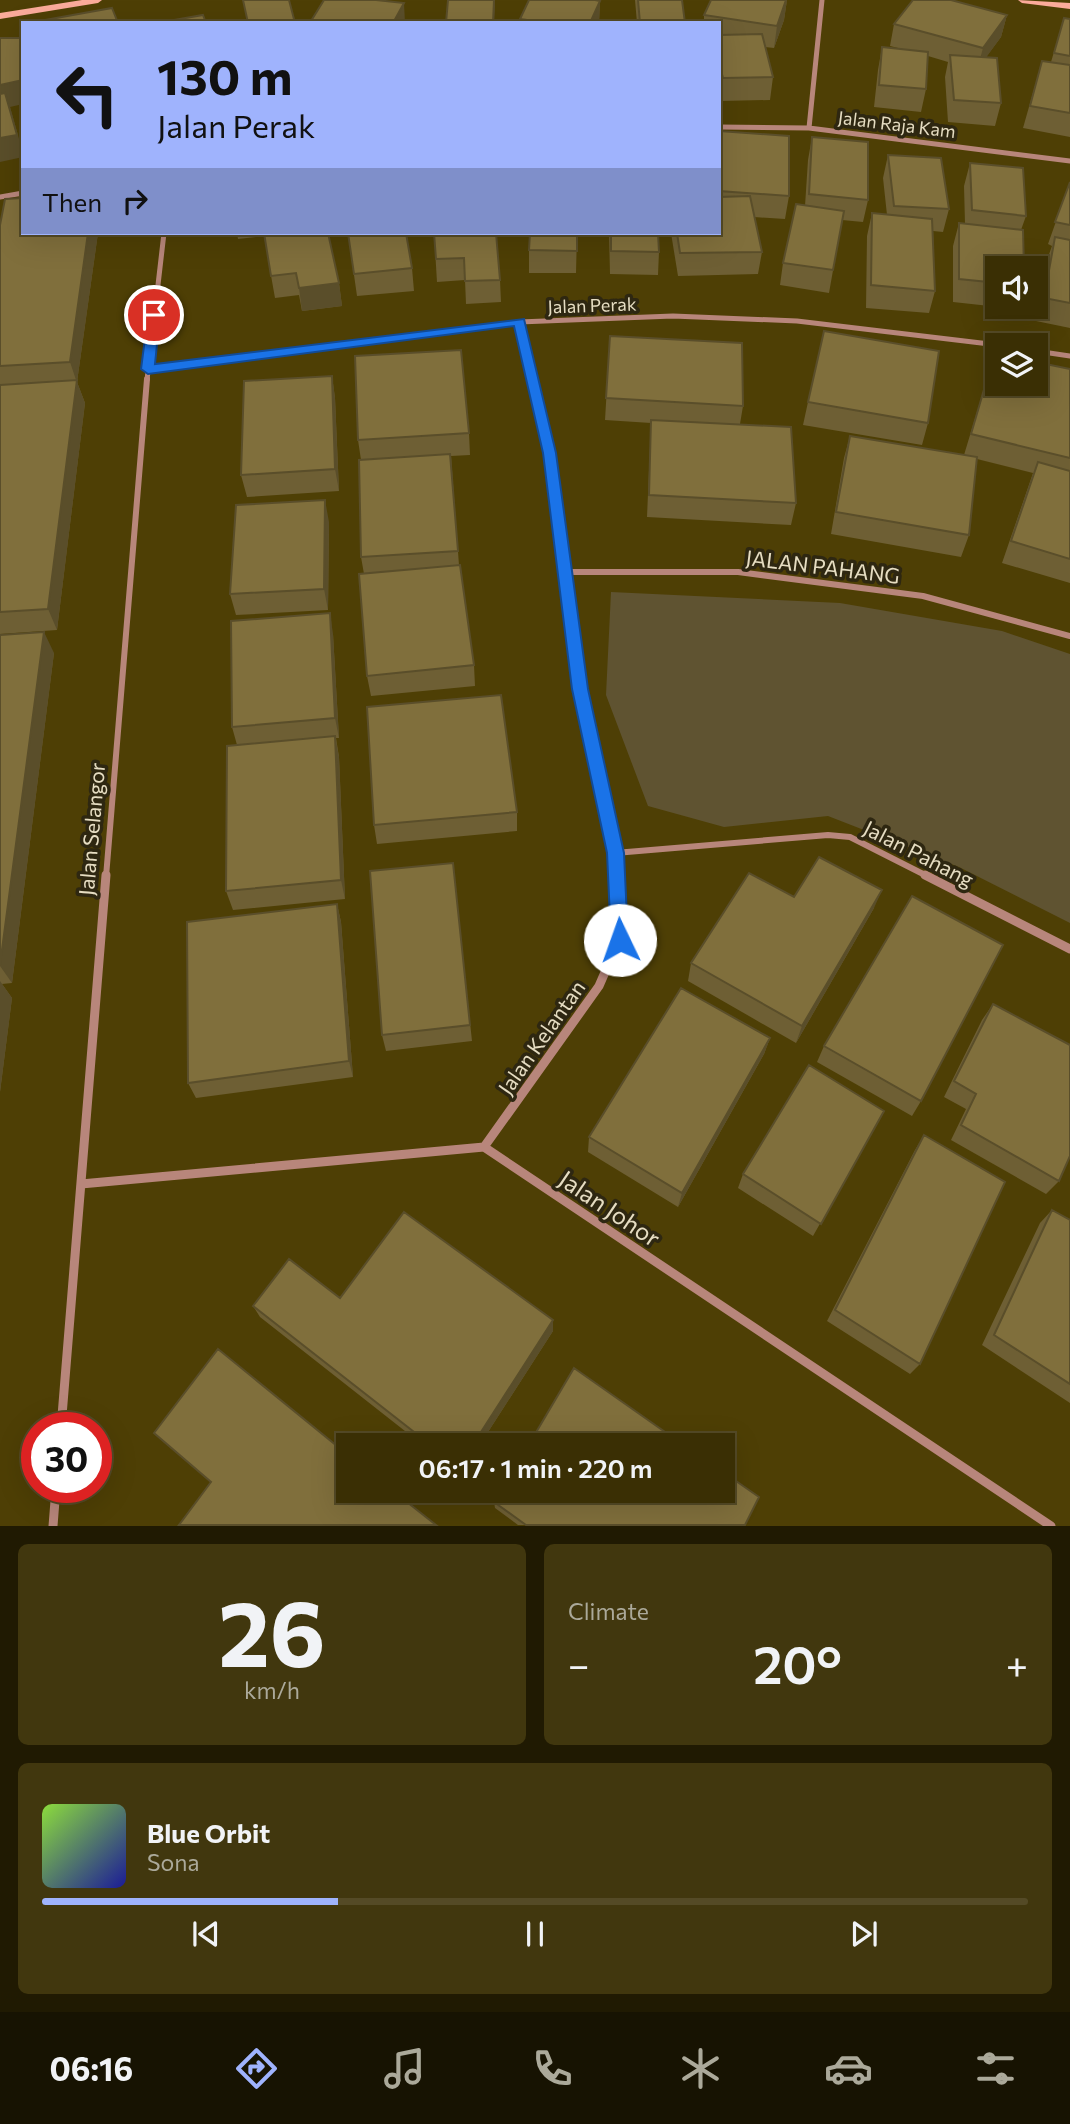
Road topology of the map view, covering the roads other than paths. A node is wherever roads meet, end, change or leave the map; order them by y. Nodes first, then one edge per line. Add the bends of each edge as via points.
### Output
1 (98, 0) edge
2 (822, 0) edge
3 (1022, 0) edge
4 (1070, 6) edge
5 (0, 16) edge
6 (721, 127) edge
7 (809, 128) junction
8 (1070, 161) edge
9 (21, 193) edge
10 (0, 197) edge
11 (164, 235) edge
12 (519, 322) junction
13 (985, 343) edge
14 (1048, 353) edge
15 (1070, 356) edge
16 (148, 369) junction
17 (567, 572) junction
18 (1070, 635) edge
19 (615, 853) junction
20 (1070, 949) edge
21 (484, 1147) junction
22 (81, 1184) junction
23 (62, 1412) edge
24 (55, 1503) edge
25 (53, 1525) edge
26 (1051, 1525) edge

1 - 5 main road
2 - 7 street
3 - 4 main road
6 - 7 street, Jalan Raja Kam
7 - 8 street, Jalan Raja Kam
9 - 10 street
11 - 16 street, Jalan Selangor
12 - 13 street, Jalan Perak via 673,316 797,321
12 - 16 street, Jalan Perak
12 - 17 street, Jalan Kelantan via 550,453
14 - 15 street
16 - 22 street, Jalan Selangor
17 - 18 street, JALAN PAHANG via 738,572 923,596
17 - 19 street, Jalan Kelantan via 580,689
19 - 20 street, Jalan Pahang via 850,837
19 - 21 street, Jalan Kelantan via 620,940 599,986
21 - 22 street
21 - 26 street, Jalan Johor
22 - 23 street, Jalan Selangor
24 - 25 street

